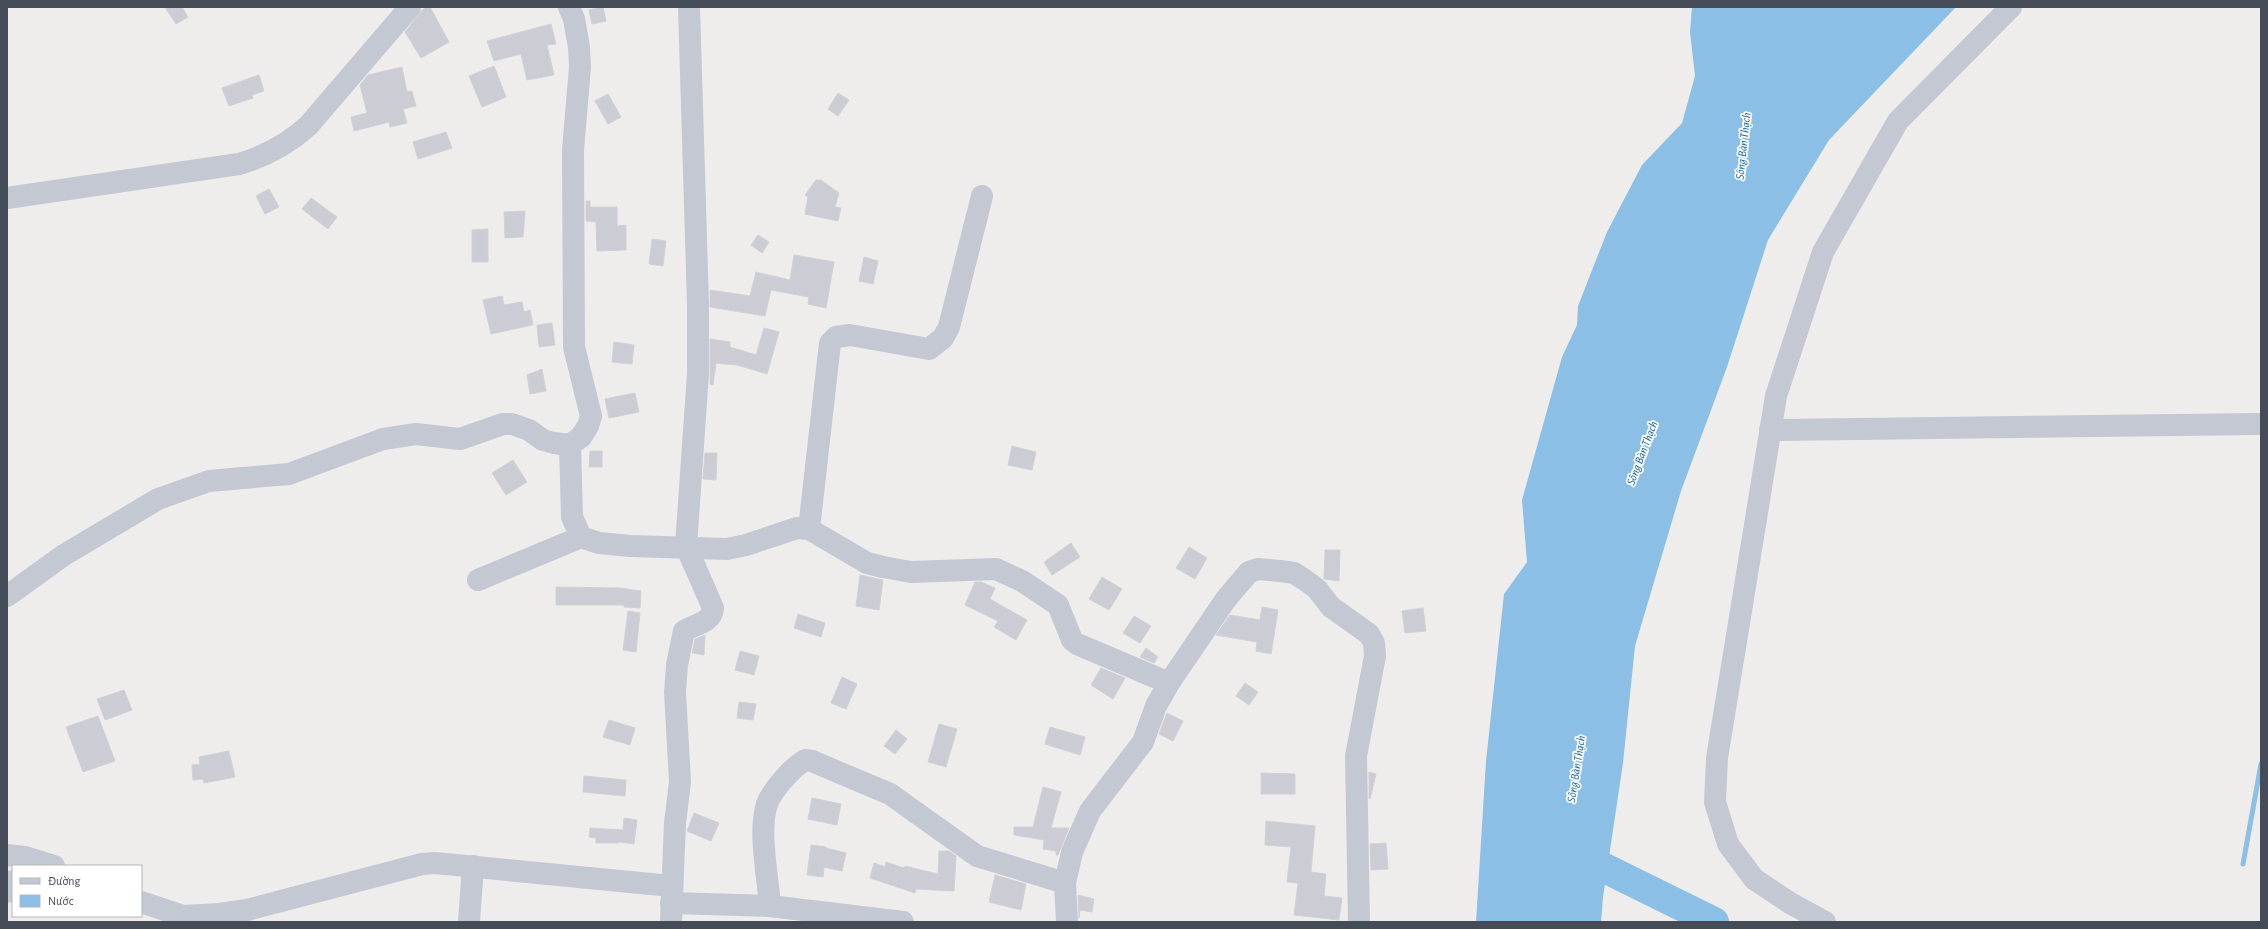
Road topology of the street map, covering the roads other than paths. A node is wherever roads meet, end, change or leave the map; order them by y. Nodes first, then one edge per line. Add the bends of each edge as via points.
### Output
1 (410, 7) edge
2 (569, 7) edge
3 (689, 7) edge
4 (2011, 7) edge
5 (982, 196) dead end
6 (7, 198) edge
7 (2261, 424) edge
8 (1770, 430) junction
9 (570, 445) junction
10 (809, 529) junction
11 (581, 537) junction
12 (686, 546) junction
13 (478, 580) dead end
14 (7, 596) edge
15 (1169, 683) junction
16 (18, 859) edge
17 (49, 865) edge
18 (473, 866) junction
19 (12, 883) edge
20 (1065, 883) junction
21 (7, 892) edge
22 (142, 902) edge
23 (671, 904) edge
24 (770, 906) junction
25 (469, 922) edge
26 (903, 922) edge
27 (1067, 922) edge
28 (1359, 922) edge
29 (1825, 922) edge

1 - 6 street via 308,126 274,152 239,164
2 - 9 street via 578,40 580,68 573,150 574,347 591,416 581,438
3 - 12 street via 698,373
4 - 8 street via 1898,121 1826,246 1776,396
5 - 10 street via 949,327 936,346 929,349 850,335 836,337 830,343
7 - 8 street
8 - 29 street via 1717,758 1715,802 1728,844 1754,879
9 - 11 street via 572,517
9 - 14 street via 554,443 512,424 503,424 460,439 416,434 383,439 289,474 209,481 158,499 64,554
10 - 12 street via 797,528 727,549
10 - 15 street via 867,563 883,567 911,572 996,569 1006,572 1058,605 1072,640 1077,644
11 - 12 street via 599,543 630,546
11 - 13 street
12 - 23 street via 713,608 713,614 709,619 684,631 677,665 675,715 680,782
15 - 20 street via 1156,706 1143,742 1090,811 1072,852
15 - 28 street via 1226,599 1249,572 1258,569 1294,573 1317,589 1331,607 1368,634 1374,643 1375,656 1356,756
16 - 17 street
18 - 22 street via 448,862 422,864 335,888 220,914 183,916
18 - 23 street
18 - 25 street
19 - 21 street
20 - 24 street via 977,856 890,794 812,760 805,760 790,772 768,802 764,834
20 - 27 street
23 - 24 street
24 - 26 street

